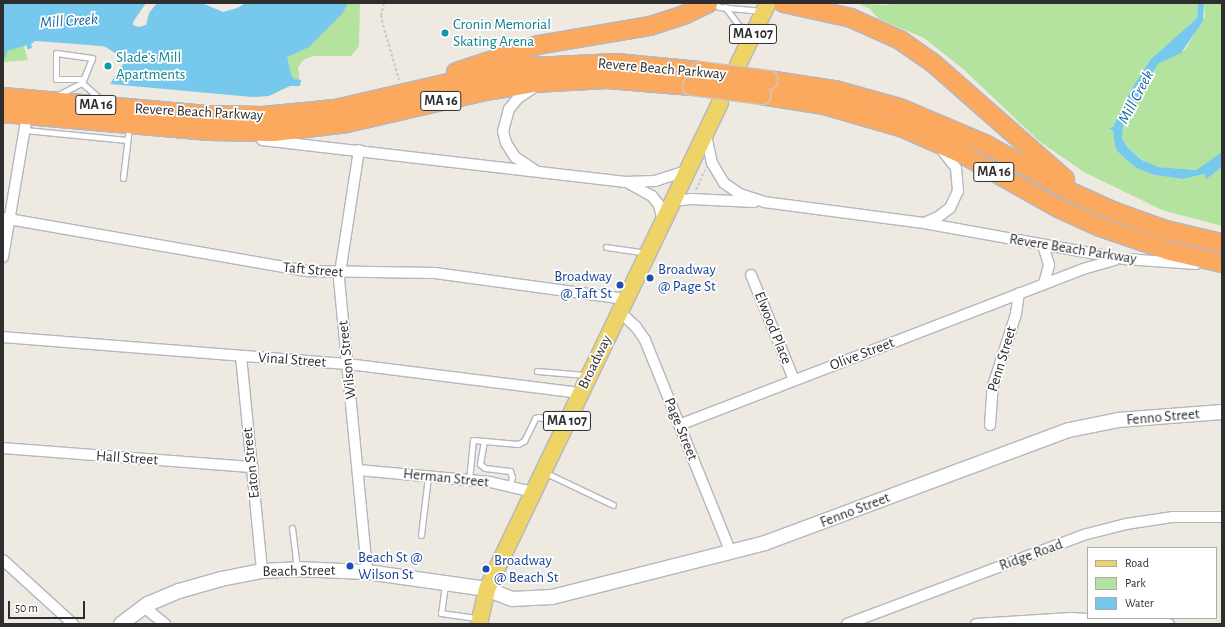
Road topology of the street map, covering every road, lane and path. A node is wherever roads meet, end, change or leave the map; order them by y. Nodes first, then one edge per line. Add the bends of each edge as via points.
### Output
1 (384, 3) edge
2 (713, 3) edge
3 (783, 3) edge
4 (717, 5) edge
5 (766, 7) edge
6 (750, 41) junction
7 (738, 64) dead end
8 (696, 78) junction
9 (82, 81) junction
10 (553, 81) junction
11 (400, 83) dead end
12 (764, 87) junction
13 (3, 97) edge
14 (388, 98) junction
15 (48, 101) junction
16 (720, 103) dead end
17 (107, 106) junction
18 (3, 113) edge
19 (26, 123) junction
20 (191, 130) junction
21 (128, 132) junction
22 (706, 133) junction
23 (920, 135) junction
24 (359, 150) junction
25 (707, 166) dead end
26 (688, 170) junction
27 (541, 174) junction
28 (123, 178) dead end
29 (624, 182) junction
30 (694, 192) dead end
31 (673, 201) junction
32 (764, 202) junction
33 (1105, 208) junction
34 (6, 218) edge
35 (663, 221) junction
36 (924, 223) junction
37 (1219, 241) edge
38 (1043, 245) junction
39 (606, 247) dead end
40 (648, 253) junction
41 (3, 257) edge
42 (1125, 259) junction
43 (1222, 263) edge
44 (1222, 266) edge
45 (340, 274) junction
46 (751, 275) dead end
47 (1044, 284) junction
48 (1019, 293) junction
49 (623, 305) junction
50 (3, 337) edge
51 (240, 356) junction
52 (348, 364) junction
53 (537, 370) dead end
54 (589, 376) junction
55 (794, 380) junction
56 (581, 393) junction
57 (1222, 412) edge
58 (565, 425) junction
59 (679, 425) junction
60 (990, 425) dead end
61 (484, 441) junction
62 (3, 448) edge
63 (252, 467) junction
64 (358, 470) junction
65 (543, 471) junction
66 (428, 476) junction
67 (469, 480) junction
68 (510, 485) junction
69 (534, 492) junction
70 (613, 505) dead end
71 (1222, 518) edge
72 (292, 528) dead end
73 (421, 535) dead end
74 (732, 553) junction
75 (3, 560) edge
76 (297, 569) junction
77 (262, 571) junction
78 (366, 572) junction
79 (445, 583) junction
80 (487, 589) junction
81 (144, 607) junction
82 (1087, 618) edge
83 (1120, 619) edge
84 (479, 621) edge
85 (73, 624) edge
86 (121, 624) edge
87 (165, 624) edge
88 (847, 624) edge
89 (976, 624) edge
90 (1169, 624) edge

1 - 11 path via 381,15 383,25
2 - 4 lane
3 - 33 highway via 859,21 904,42 933,63 1051,168
4 - 5 lane
4 - 6 lane
4 - 14 highway via 641,28 519,50
5 - 6 main road, MA 107
6 - 7 main road, MA 107
8 - 10 highway, Revere Beach Parkway / MA 16
8 - 12 highway, Revere Beach Parkway / MA 16, bridge
8 - 14 highway, Revere Beach Parkway / MA 16 via 616,63 547,65 497,72
9 - 9 lane via 92,58 56,53 56,79
9 - 15 lane
9 - 17 lane
10 - 20 highway, Revere Beach Parkway / MA 16 via 485,91 319,128 265,132
10 - 27 street, Revere Beach Parkway via 535,87 518,98 509,109 504,122 505,139 512,154
12 - 23 highway, Revere Beach Parkway / MA 16
12 - 33 highway, Revere Beach Parkway / MA 16 via 849,94 923,117 987,145
13 - 15 highway, Revere Beach Parkway / MA 16
14 - 17 highway, Revere Beach Parkway / MA 16 via 326,110 258,116
15 - 17 highway, Revere Beach Parkway / MA 16
16 - 22 main road, Broadway / MA 107
18 - 19 highway, Revere Beach Parkway / MA 16
19 - 21 highway, Revere Beach Parkway / MA 16
19 - 34 street
20 - 21 highway, Revere Beach Parkway / MA 16
20 - 24 street, Revere Beach Parkway
21 - 28 lane
22 - 26 main road, Broadway / MA 107
22 - 32 street, Revere Beach Parkway via 712,163 724,183 740,194
23 - 36 street, Revere Beach Parkway via 951,159 959,182 957,196 950,208
23 - 43 highway, Revere Beach Parkway / MA 16 via 962,154 1058,208 1095,225 1170,251
24 - 27 street, Revere Beach Parkway
24 - 45 street, Wilson Street
25 - 30 path
26 - 29 street, Revere Beach Parkway via 655,181
26 - 31 main road, Broadway / MA 107
27 - 29 street, Revere Beach Parkway
29 - 35 street, Revere Beach Parkway via 652,196 659,205
31 - 32 street, Revere Beach Parkway via 696,199
31 - 35 main road, Broadway / MA 107
32 - 36 street, Revere Beach Parkway
33 - 37 highway, Revere Beach Parkway / MA 16 via 1153,226
34 - 41 street
34 - 45 street, Taft Street via 287,268
35 - 40 main road, Broadway / MA 107
36 - 38 street, Revere Beach Parkway
38 - 42 street, Revere Beach Parkway
38 - 47 street via 1049,265
39 - 40 lane
40 - 49 main road, Broadway / MA 107
42 - 44 street, Revere Beach Parkway
42 - 47 street, Olive Street via 1083,268
45 - 49 street, Taft Street via 384,271 435,273
45 - 52 street, Wilson Street
46 - 55 street, Elwood Place
47 - 48 street, Olive Street
48 - 55 street, Olive Street
48 - 60 street, Penn Street via 1016,314 994,378
49 - 54 main road, Broadway / MA 107
49 - 59 street, Page Street via 643,336
50 - 51 street, Vinal Street
51 - 52 street, Vinal Street
51 - 63 street, Eaton Street
52 - 56 street, Vinal Street
52 - 64 street, Wilson Street
53 - 54 lane
54 - 56 main road, Broadway / MA 107
55 - 59 street, Olive Street
56 - 58 main road, Broadway / MA 107
57 - 74 street, Fenno Street via 1118,420 1069,430 782,537
58 - 61 lane via 537,417 524,441 518,444
58 - 65 main road, Broadway / MA 107
59 - 74 street, Page Street
61 - 67 lane via 474,440
61 - 68 lane via 480,464 485,468 510,471
62 - 63 street, Hall Street
63 - 77 street, Eaton Street
64 - 66 street, Herman Street
64 - 78 street, Wilson Street
65 - 69 main road, Broadway / MA 107
65 - 70 lane
66 - 67 street, Herman Street
66 - 73 lane
67 - 68 street, Herman Street
68 - 69 street, Herman Street
69 - 80 main road, Broadway / MA 107
71 - 88 street, Ridge Road via 1173,517 1126,524 1087,534
72 - 76 lane
74 - 80 street, Fenno Street via 552,597 512,599
75 - 85 street
76 - 77 street, Beach Street
76 - 78 street, Beach Street
77 - 81 street, Beach Street via 179,591
78 - 79 street, Beach Street
79 - 80 street, Beach Street
79 - 84 lane via 441,613
80 - 84 main road, Broadway / MA 107
81 - 86 street, Beach Street
81 - 87 street
82 - 89 street via 1055,618
83 - 90 street

